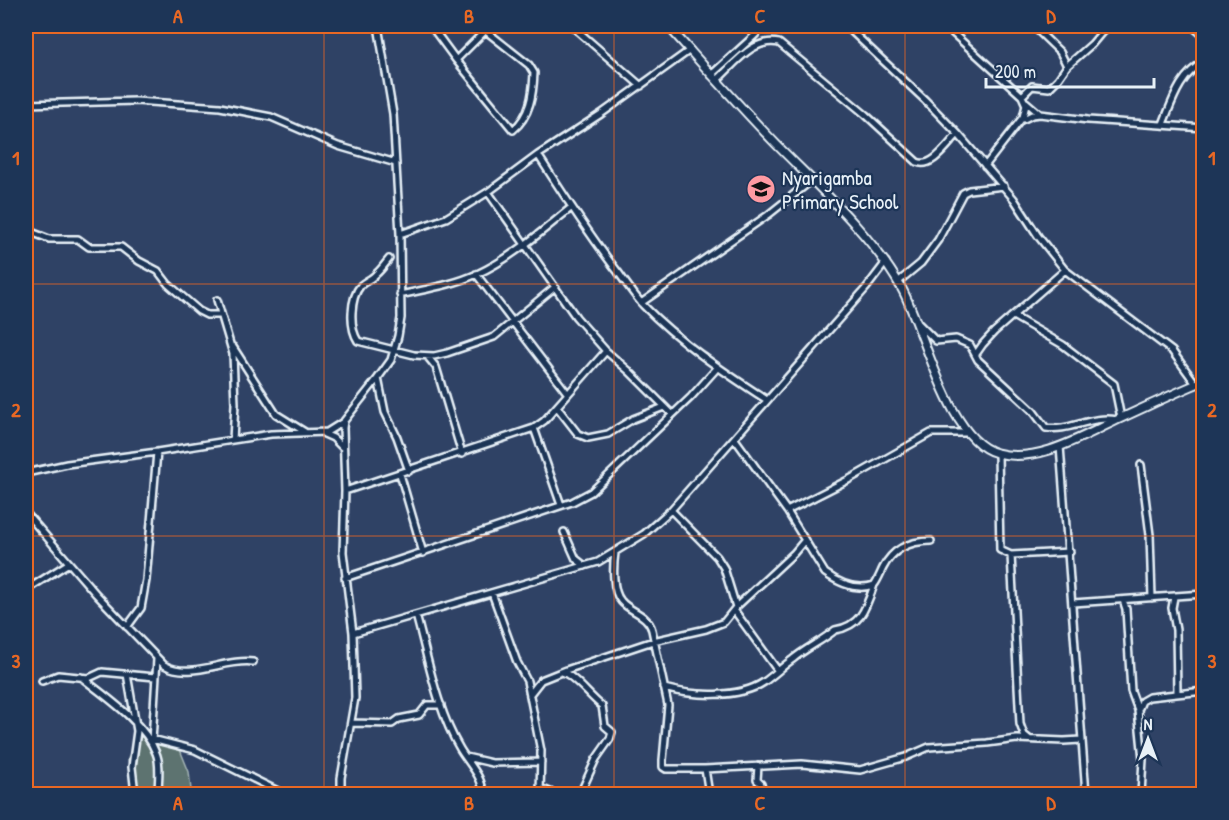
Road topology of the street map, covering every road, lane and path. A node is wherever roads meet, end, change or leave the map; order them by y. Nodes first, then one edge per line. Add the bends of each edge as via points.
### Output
1 (378, 26) edge
2 (431, 26) edge
3 (572, 26) edge
4 (668, 26) edge
5 (680, 26) edge
6 (764, 26) edge
7 (846, 26) edge
8 (945, 26) edge
9 (1033, 26) edge
10 (1107, 26) edge
11 (1192, 26) edge
12 (488, 28) edge
13 (674, 32) junction
14 (1203, 36) edge
15 (690, 50) junction
16 (456, 60) junction
17 (1203, 62) edge
18 (1066, 66) junction
19 (711, 75) junction
20 (717, 80) junction
21 (641, 86) junction
22 (1023, 98) junction
23 (26, 104) edge
24 (1040, 114) junction
25 (1020, 122) junction
26 (1162, 124) junction
27 (1203, 128) edge
28 (958, 134) junction
29 (538, 154) junction
30 (396, 163) junction
31 (985, 166) junction
32 (812, 180) junction
33 (1004, 186) junction
34 (488, 192) junction
35 (572, 207) junction
36 (26, 230) edge
37 (400, 234) junction
38 (526, 244) junction
39 (389, 259) dead end
40 (886, 262) junction
41 (1065, 270) junction
42 (476, 274) junction
43 (898, 282) junction
44 (555, 287) junction
45 (400, 295) junction
46 (217, 300) dead end
47 (641, 303) junction
48 (221, 315) junction
49 (1013, 316) junction
50 (916, 321) junction
51 (513, 322) junction
52 (231, 343) junction
53 (395, 350) junction
54 (606, 351) junction
55 (976, 354) junction
56 (441, 355) junction
57 (427, 356) junction
58 (435, 365) junction
59 (718, 367) junction
60 (378, 378) junction
61 (1200, 382) edge
62 (568, 394) junction
63 (767, 400) junction
64 (557, 407) junction
65 (664, 407) junction
66 (672, 414) junction
67 (1120, 419) junction
68 (344, 421) junction
69 (534, 428) junction
70 (305, 432) junction
71 (322, 433) junction
72 (968, 433) junction
73 (735, 439) junction
74 (233, 440) junction
75 (1060, 446) junction
76 (342, 447) junction
77 (157, 452) junction
78 (462, 454) junction
79 (998, 454) junction
80 (1140, 465) dead end
81 (408, 471) junction
82 (26, 473) edge
83 (400, 474) junction
84 (345, 491) junction
85 (561, 505) junction
86 (671, 510) junction
87 (787, 511) junction
88 (26, 513) edge
89 (564, 532) dead end
90 (804, 541) junction
91 (931, 541) dead end
92 (423, 552) junction
93 (1070, 552) junction
94 (615, 553) junction
95 (1011, 555) junction
96 (69, 563) junction
97 (585, 566) junction
98 (345, 578) junction
99 (874, 585) junction
100 (26, 590) edge
101 (492, 593) junction
102 (1203, 594) edge
103 (1174, 597) junction
104 (1152, 598) junction
105 (1123, 600) junction
106 (1073, 603) junction
107 (735, 609) junction
108 (416, 615) junction
109 (127, 627) junction
110 (353, 633) junction
111 (653, 641) junction
112 (157, 659) junction
113 (253, 662) dead end
114 (778, 671) junction
115 (562, 672) junction
116 (128, 674) junction
117 (81, 677) junction
118 (155, 677) junction
119 (42, 681) dead end
120 (664, 688) junction
121 (1203, 691) edge
122 (1178, 693) junction
123 (530, 694) junction
124 (441, 705) junction
125 (1138, 710) junction
126 (352, 723) junction
127 (137, 725) junction
128 (1029, 739) junction
129 (1081, 740) junction
130 (152, 742) junction
131 (466, 758) junction
132 (541, 762) junction
133 (758, 766) junction
134 (705, 770) junction
135 (540, 791) edge
136 (579, 794) edge
137 (135, 795) edge
138 (158, 795) edge
139 (284, 795) edge
140 (340, 795) edge
141 (483, 795) edge
142 (555, 795) edge
143 (709, 795) edge
144 (763, 795) edge
145 (1086, 795) edge
146 (1141, 795) edge

1 - 30 street via 393,114
2 - 16 street
3 - 21 street
4 - 13 street
5 - 13 street
6 - 19 street
7 - 28 street
8 - 22 street
9 - 18 street via 1060,52
10 - 18 street
11 - 14 street
12 - 16 street
12 - 16 street via 533,69 530,102 520,125 513,130
13 - 15 street
15 - 19 street
15 - 21 street
17 - 26 street via 1180,86
18 - 22 street via 1049,88 1032,86
19 - 20 street
20 - 28 street via 745,53 767,42 779,43 917,162 930,162
20 - 32 street
21 - 29 street
22 - 24 street
22 - 25 street via 1026,114
23 - 30 street via 136,101 220,107 271,117 338,146
24 - 25 street
24 - 26 street
25 - 31 street
26 - 27 street
28 - 31 street
29 - 34 street
29 - 35 street
30 - 37 street
31 - 33 street
32 - 40 street
32 - 47 street
33 - 41 street
33 - 43 street via 963,194 938,240 921,263
34 - 37 street via 446,218
34 - 38 street
35 - 38 street
35 - 47 street
36 - 48 street via 49,239 78,239 89,247 121,247 158,271 199,311
37 - 45 street
38 - 42 street
38 - 44 street
39 - 53 street via 355,295 354,336 358,341
40 - 43 street
40 - 63 street
41 - 49 street
41 - 61 street via 1172,351
42 - 45 street
42 - 51 street
43 - 50 street
44 - 51 street
44 - 54 street
45 - 53 street via 401,318
46 - 48 street
47 - 59 street
48 - 52 street
49 - 55 street
49 - 67 street via 1063,345 1114,384
50 - 55 street via 936,341 961,340
50 - 72 street via 951,407
51 - 56 street via 494,337
51 - 62 street
52 - 70 street via 276,414
52 - 74 street
53 - 57 street
53 - 60 street
54 - 62 street
54 - 65 street
55 - 67 street via 1046,428 1101,418
56 - 57 street
56 - 58 street
57 - 58 street
58 - 78 street
59 - 63 street
59 - 66 street
60 - 68 street
60 - 81 street via 385,412
61 - 67 street
62 - 64 street
63 - 73 street
64 - 65 street via 578,434 588,438 608,434
64 - 69 street
65 - 66 street
66 - 85 street via 591,492
67 - 75 street
68 - 71 street via 332,431
68 - 76 street
69 - 78 street
69 - 85 street
70 - 71 street
70 - 74 street
71 - 76 street
72 - 79 street via 985,449
72 - 87 street via 931,433
73 - 86 street
73 - 87 street
74 - 77 street
75 - 79 street via 1034,453
75 - 93 street
76 - 84 street
77 - 82 street
77 - 109 street via 146,580 141,608
78 - 81 street
79 - 95 street via 1000,547
80 - 104 street via 1149,527
81 - 83 street
83 - 84 street
83 - 92 street
84 - 98 street
85 - 92 street
86 - 94 street
86 - 107 street via 717,557 724,568
87 - 90 street
88 - 96 street
89 - 97 street via 576,559
90 - 99 street via 828,575 857,587
90 - 107 street
91 - 99 street via 912,542 894,553
92 - 98 street
93 - 95 street
93 - 106 street
94 - 97 street
94 - 111 street via 614,578 620,600 651,625
95 - 128 street via 1020,724
96 - 100 street
96 - 109 street
97 - 101 street
98 - 110 street
99 - 114 street via 858,621 835,630
101 - 108 street
101 - 123 street
102 - 103 street
103 - 104 street
103 - 122 street
104 - 105 street
105 - 106 street
105 - 125 street via 1131,691
106 - 129 street
107 - 111 street via 720,625
107 - 114 street
108 - 110 street
108 - 124 street
109 - 112 street
110 - 126 street
111 - 115 street
111 - 120 street
112 - 113 street via 179,670
112 - 118 street
114 - 120 street via 763,683 736,693 706,694
115 - 123 street via 541,680
115 - 136 street via 573,677 602,706 605,726 612,732
116 - 117 street via 102,672 90,678
116 - 118 street
116 - 127 street
117 - 119 street via 58,675
117 - 127 street
118 - 130 street
120 - 134 street via 668,705 663,767
121 - 122 street
122 - 125 street via 1149,697
123 - 132 street
124 - 126 street via 427,705 419,715 393,724
124 - 131 street
125 - 146 street via 1143,759
126 - 140 street
127 - 130 street
127 - 137 street via 132,767
128 - 129 street
128 - 133 street via 929,747 860,770 802,764
129 - 145 street
130 - 138 street via 157,757
130 - 139 street via 195,750
131 - 132 street
131 - 141 street via 480,779
132 - 135 street
133 - 134 street
133 - 144 street via 757,781
134 - 143 street
135 - 142 street

